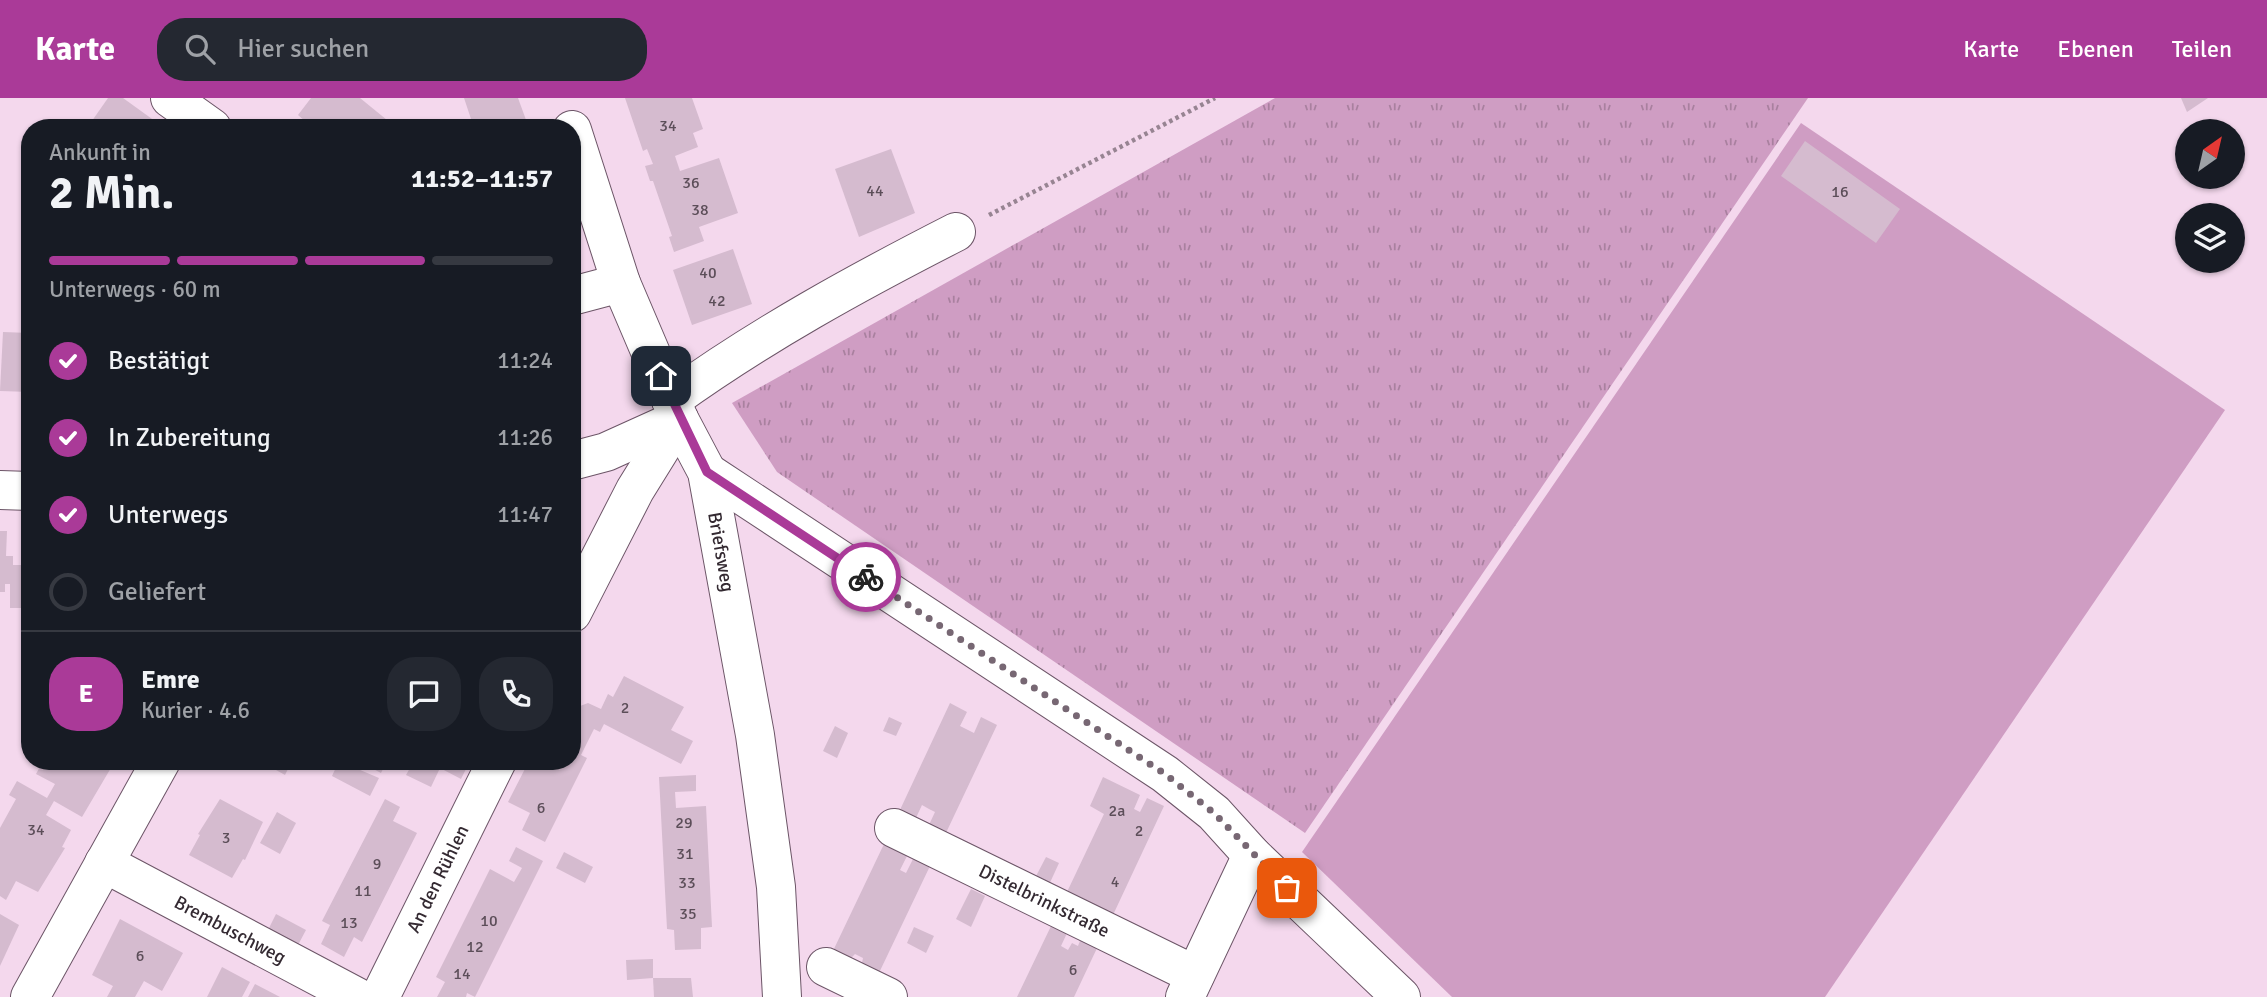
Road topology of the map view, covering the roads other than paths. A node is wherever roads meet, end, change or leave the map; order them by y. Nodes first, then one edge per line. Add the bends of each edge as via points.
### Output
1 (170, 98) edge
2 (562, 98) edge
3 (199, 119) edge
4 (569, 119) edge
5 (581, 157) edge
6 (956, 232) road end
7 (621, 283) junction
8 (581, 294) edge
9 (675, 409) junction
10 (581, 459) edge
11 (707, 472) junction
12 (0, 490) edge
13 (21, 491) edge
14 (581, 595) edge
15 (156, 770) edge
16 (493, 770) edge
17 (894, 828) dead end
18 (1252, 855) junction
19 (104, 863) junction
20 (826, 967) dead end
21 (1190, 986) edge
22 (30, 997) edge
23 (357, 997) edge
24 (380, 997) edge
25 (782, 997) edge
26 (888, 997) edge
27 (1401, 997) edge

1 - 3 street
2 - 4 street, Briefsweg
5 - 7 street, Briefsweg
6 - 9 street via 733,355
7 - 8 street
7 - 9 street, Briefsweg
9 - 10 street via 606,452
9 - 11 street, Briefsweg
9 - 14 street
11 - 18 street via 1165,774 1214,813
11 - 25 street, Briefsweg via 761,777 776,887
12 - 13 street
15 - 19 street
16 - 24 street, An den Rühlen
17 - 21 street, Distelbrinkstraße
18 - 21 street, Distelbrinkstraße
18 - 27 street
19 - 22 street
19 - 23 street, Brembuschweg
20 - 26 street

